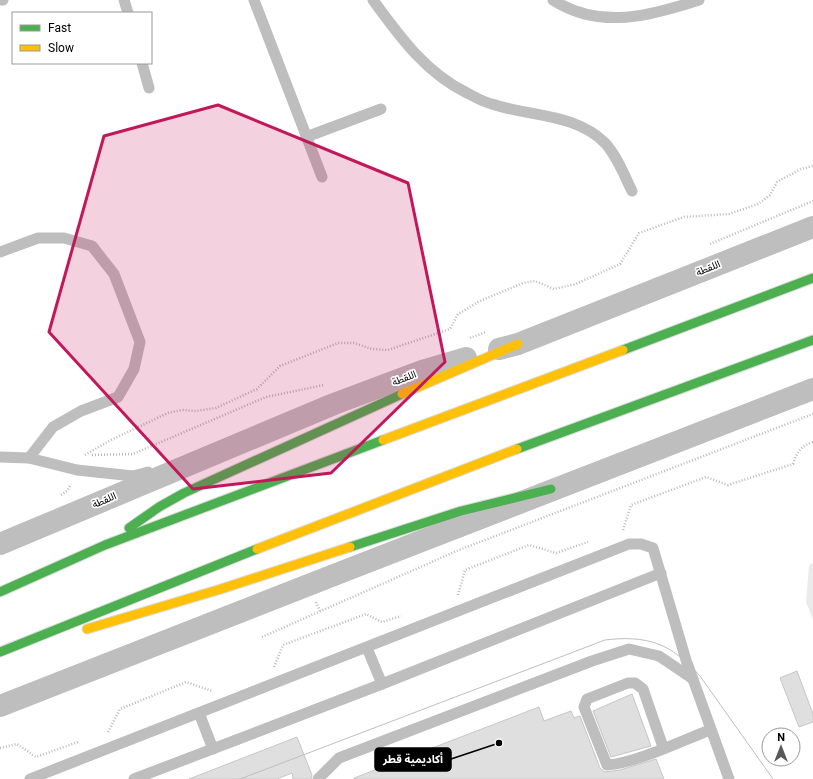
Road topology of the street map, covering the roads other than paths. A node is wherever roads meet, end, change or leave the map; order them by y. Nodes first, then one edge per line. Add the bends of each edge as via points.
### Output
1 (0, 0) edge
2 (3, 0) edge
3 (124, 0) edge
4 (254, 0) edge
5 (373, 0) edge
6 (552, 0) edge
7 (699, 0) edge
8 (128, 12) edge
9 (142, 64) edge
10 (150, 88) dead end
11 (381, 109) dead end
12 (306, 137) junction
13 (322, 177) dead end
14 (632, 191) dead end
15 (813, 227) edge
16 (0, 252) edge
17 (813, 278) edge
18 (813, 340) edge
19 (518, 344) junction
20 (813, 389) edge
21 (334, 404) junction
22 (0, 457) edge
23 (29, 458) junction
24 (551, 489) junction
25 (0, 544) edge
26 (105, 545) junction
27 (661, 573) junction
28 (0, 592) edge
29 (367, 648) junction
30 (0, 652) edge
31 (0, 656) edge
32 (694, 680) junction
33 (382, 684) junction
34 (0, 706) edge
35 (199, 713) junction
36 (710, 730) junction
37 (663, 747) junction
38 (213, 749) junction
39 (30, 779) edge
40 (134, 779) edge
41 (318, 779) edge
42 (729, 779) edge

1 - 2 lane
3 - 8 lane
4 - 12 lane
5 - 14 lane via 398,35 422,62 441,78 491,104 560,119 593,132 609,149
6 - 7 lane via 587,15 616,18 644,16
9 - 10 lane
11 - 12 lane
12 - 13 lane
15 - 19 street, اللقطة
16 - 23 lane via 38,238 64,238 92,246 114,274 140,342 134,369 118,397 81,411 53,427
17 - 26 main road
18 - 30 main road via 505,453
19 - 21 street, اللقطة via 422,371
19 - 26 main road via 184,493 159,507
20 - 24 street
21 - 23 lane via 233,435 156,470 133,476 77,470
21 - 25 street, اللقطة
22 - 23 lane
24 - 31 main road via 460,511 256,578
24 - 34 street via 374,561
26 - 28 main road
27 - 29 lane via 653,548 629,544
27 - 32 lane
27 - 33 lane
29 - 33 lane
29 - 35 lane
32 - 36 lane
32 - 41 lane via 659,656 630,649 592,661 339,758
33 - 38 lane
35 - 38 lane
35 - 39 lane
36 - 37 lane
36 - 42 lane
37 - 37 lane via 619,764 607,765 584,707 587,699 628,683 635,683 643,689
38 - 40 lane

